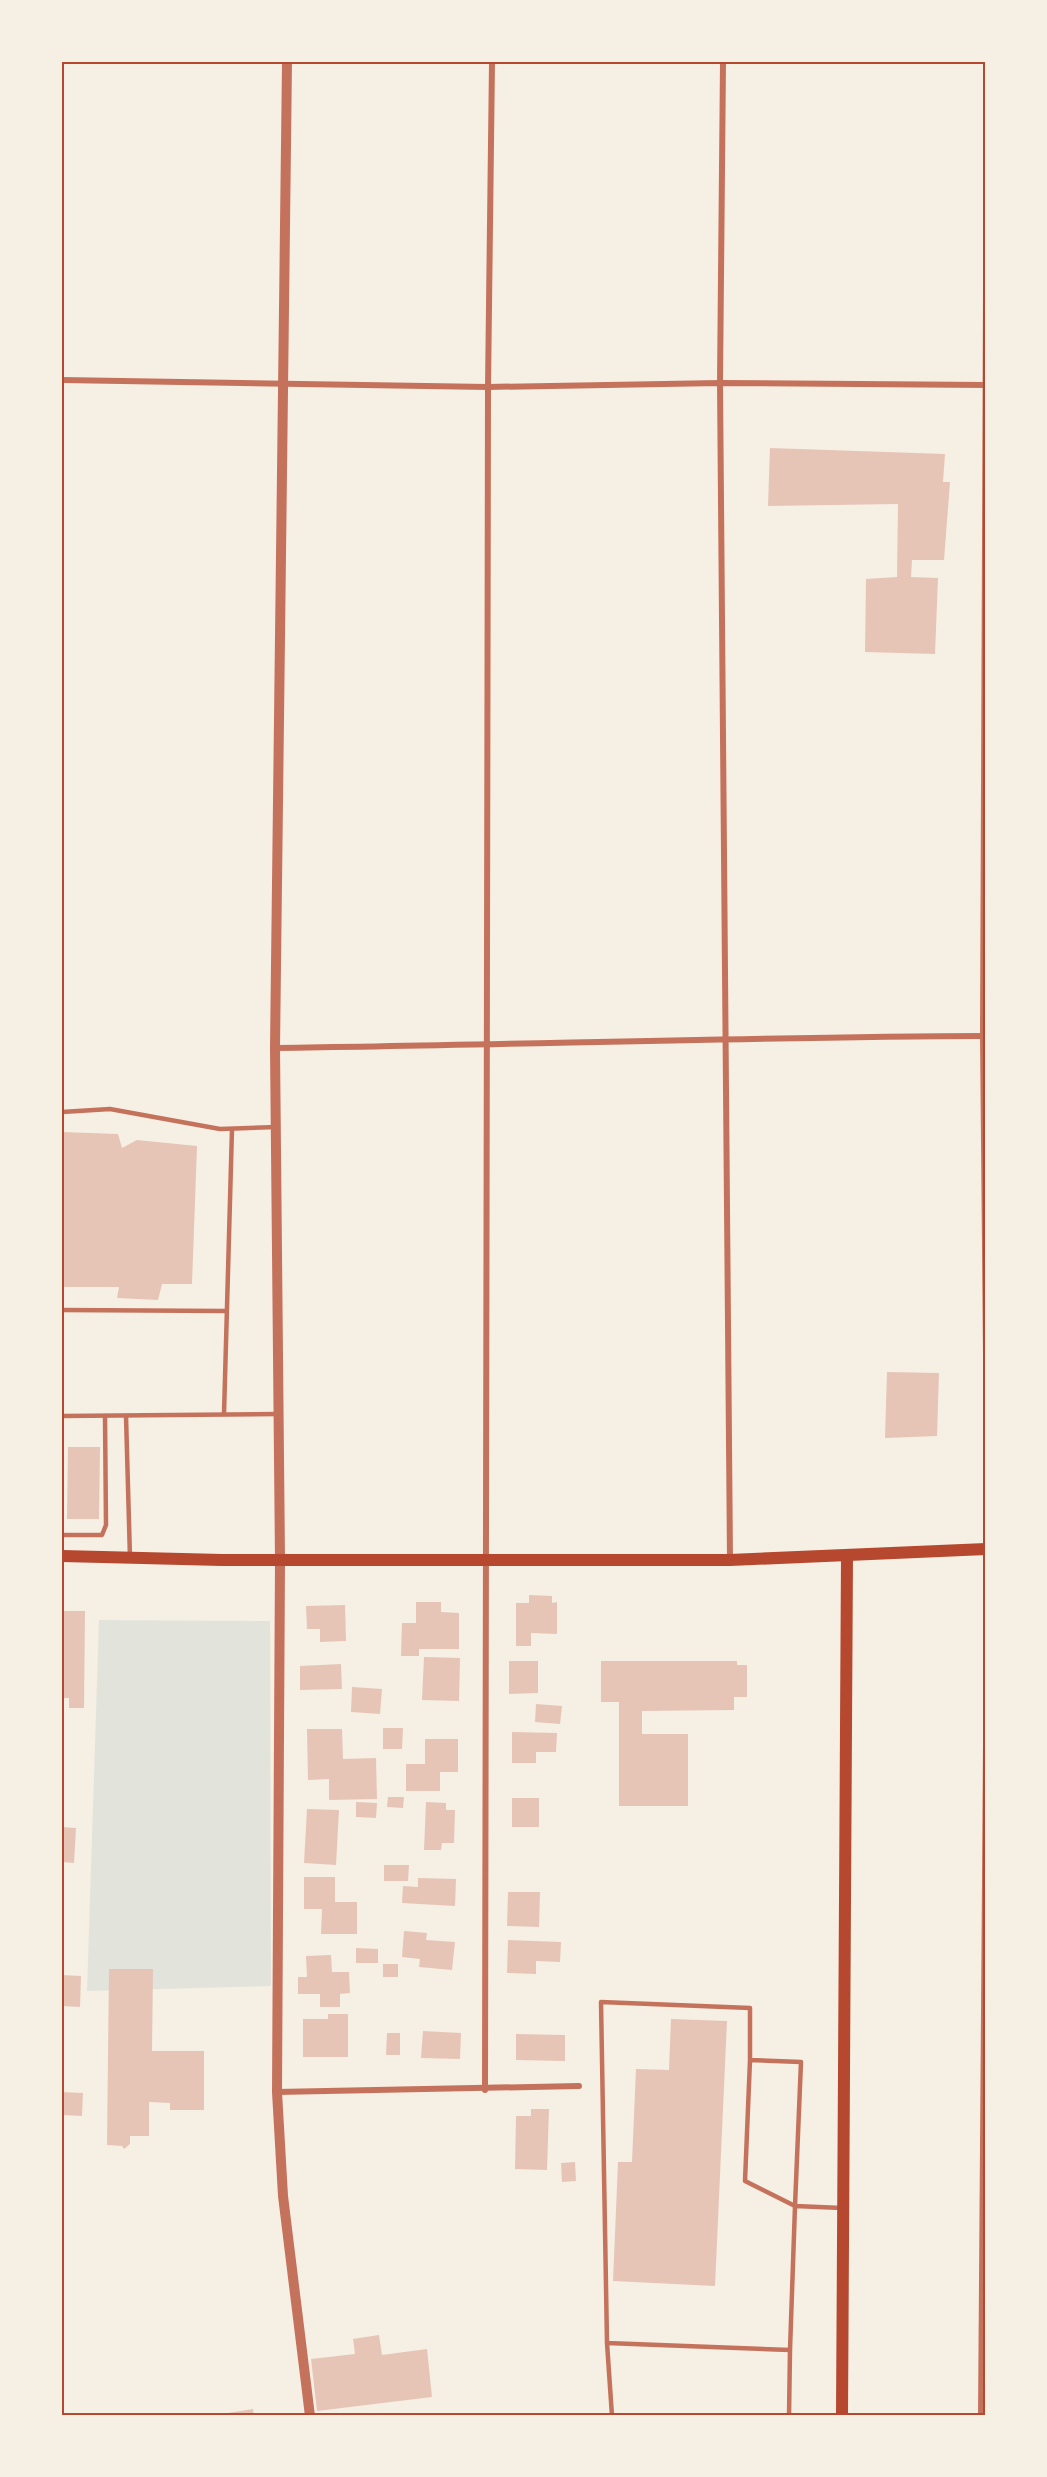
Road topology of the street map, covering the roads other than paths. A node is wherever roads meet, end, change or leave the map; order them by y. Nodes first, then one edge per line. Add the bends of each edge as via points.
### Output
1 (287, 62) edge
2 (492, 62) edge
3 (723, 62) edge
4 (986, 288) edge
5 (62, 380) edge
6 (720, 382) junction
7 (281, 384) junction
8 (985, 385) edge
9 (488, 387) junction
10 (984, 1036) edge
11 (727, 1038) junction
12 (486, 1046) junction
13 (275, 1048) junction
14 (62, 1112) edge
15 (276, 1127) junction
16 (232, 1129) junction
17 (62, 1310) edge
18 (226, 1311) junction
19 (986, 1355) edge
20 (224, 1414) junction
21 (279, 1414) junction
22 (62, 1416) edge
23 (105, 1416) junction
24 (126, 1416) junction
25 (62, 1535) edge
26 (986, 1549) edge
27 (62, 1556) edge
28 (847, 1556) junction
29 (130, 1558) junction
30 (280, 1560) junction
31 (486, 1560) junction
32 (730, 1560) junction
33 (986, 1743) edge
34 (750, 2060) junction
35 (579, 2086) dead end
36 (485, 2090) junction
37 (277, 2092) junction
38 (795, 2206) junction
39 (842, 2208) junction
40 (607, 2343) junction
41 (790, 2350) junction
42 (310, 2415) edge
43 (612, 2415) edge
44 (789, 2415) edge
45 (842, 2415) edge
46 (981, 2415) edge

1 - 7 street
2 - 9 street
3 - 6 street
4 - 8 street
5 - 7 street
6 - 8 street
6 - 9 street
6 - 11 street
7 - 9 street
7 - 13 street
8 - 10 street
9 - 12 street
10 - 11 street
10 - 19 street
11 - 12 street
11 - 32 street
12 - 13 street
12 - 31 street
13 - 15 street
14 - 16 lane via 110,1109
15 - 16 lane
15 - 21 street
16 - 18 lane
17 - 18 lane
18 - 20 lane
20 - 21 lane
20 - 24 lane
21 - 30 street
22 - 23 lane
23 - 24 lane
23 - 25 lane via 106,1525 102,1535
24 - 29 lane
26 - 28 main road
27 - 29 main road
28 - 32 main road
28 - 39 main road
29 - 30 main road
30 - 31 main road
30 - 37 street
31 - 32 main road
31 - 36 street
33 - 46 street
34 - 38 lane via 745,2181
34 - 38 lane via 801,2062
34 - 40 lane via 750,2008 601,2002
35 - 36 street
36 - 37 street
37 - 42 street via 283,2196
38 - 39 lane
38 - 41 lane
39 - 45 main road
40 - 41 lane
40 - 43 lane
41 - 44 lane

